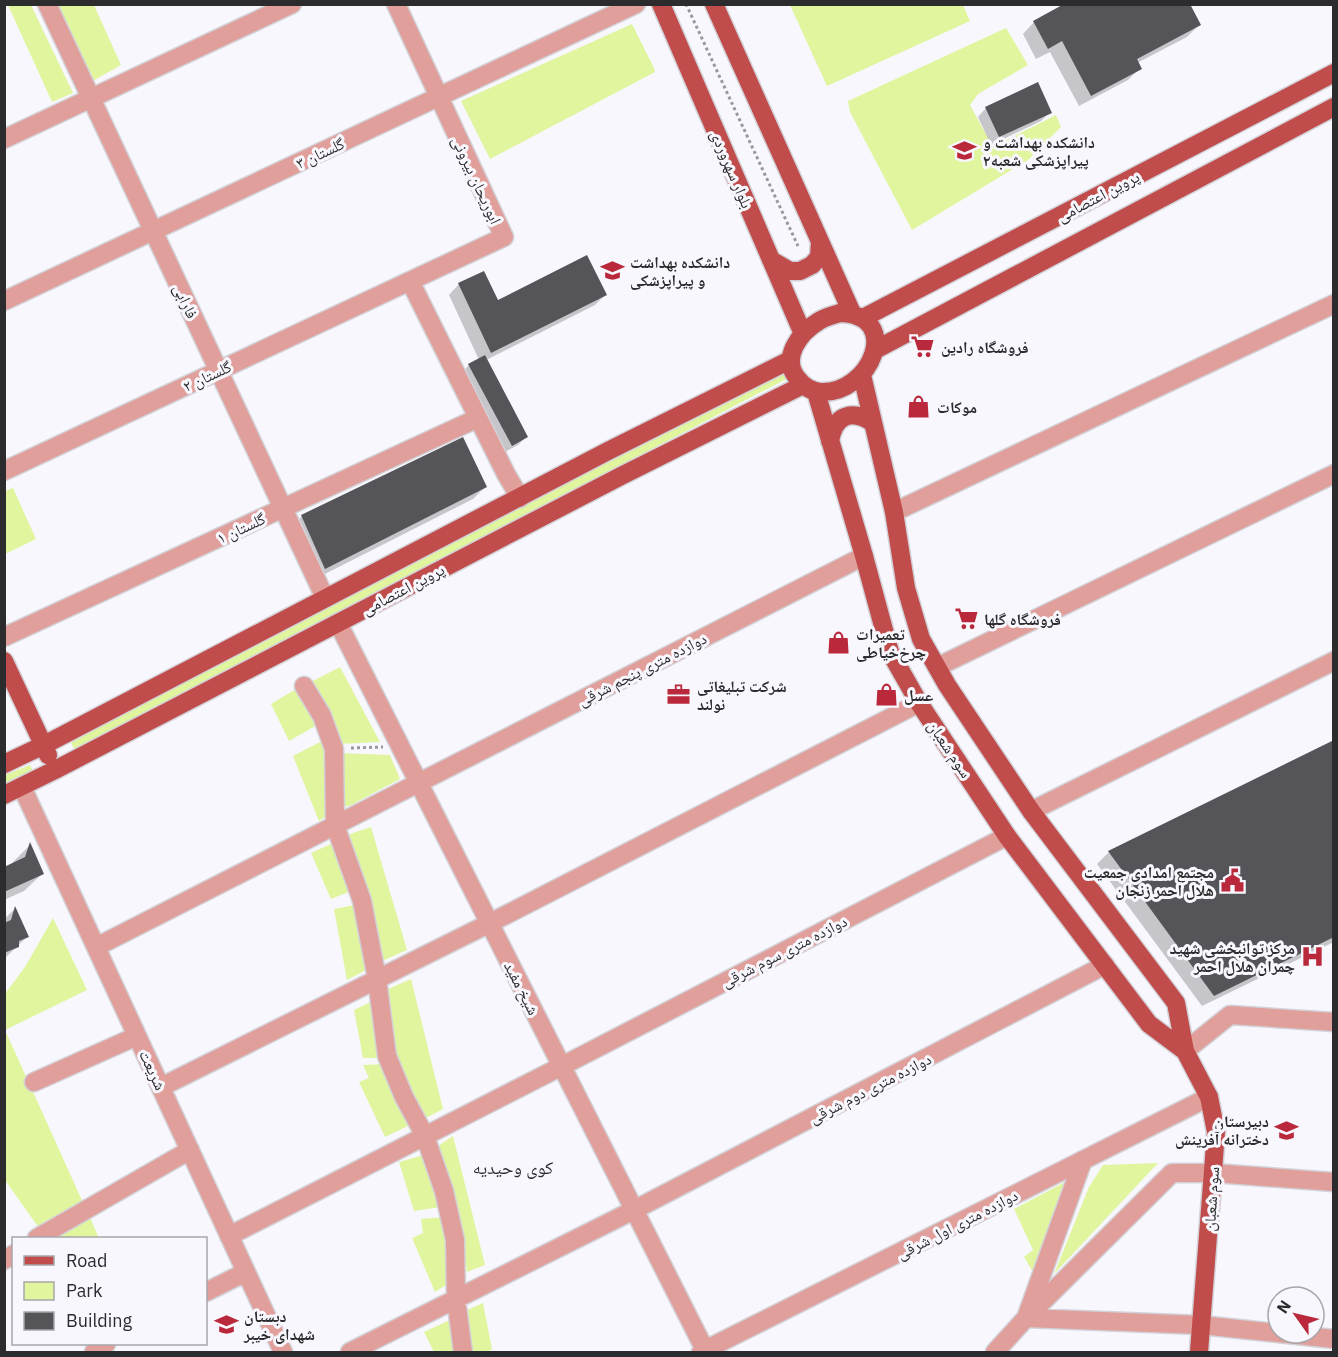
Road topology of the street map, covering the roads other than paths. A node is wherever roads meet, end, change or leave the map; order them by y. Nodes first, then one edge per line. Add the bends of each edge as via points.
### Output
1 (47, 4) edge
2 (292, 4) edge
3 (396, 4) edge
4 (636, 4) edge
5 (661, 4) edge
6 (714, 4) edge
7 (1333, 73) edge
8 (439, 97) junction
9 (91, 99) junction
10 (1334, 107) edge
11 (4, 139) edge
12 (153, 231) junction
13 (820, 242) junction
14 (771, 260) junction
15 (410, 281) junction
16 (4, 301) edge
17 (1334, 304) edge
18 (858, 316) junction
19 (803, 334) junction
20 (875, 350) junction
21 (790, 360) junction
22 (219, 371) junction
23 (862, 375) junction
24 (809, 388) junction
25 (478, 418) junction
26 (873, 423) junction
27 (830, 441) junction
28 (4, 471) edge
29 (1334, 474) edge
30 (520, 498) junction
31 (283, 508) junction
32 (894, 512) junction
33 (864, 556) junction
34 (325, 598) junction
35 (338, 623) junction
36 (4, 637) edge
37 (1334, 661) edge
38 (4, 662) edge
39 (937, 667) junction
40 (304, 686) dead end
41 (919, 703) junction
42 (44, 746) junction
43 (4, 764) edge
44 (55, 770) junction
45 (419, 783) junction
46 (22, 787) junction
47 (4, 795) edge
48 (1031, 811) junction
49 (335, 825) junction
50 (1007, 836) junction
51 (490, 923) junction
52 (96, 947) junction
53 (1105, 965) junction
54 (377, 979) junction
55 (1334, 1022) edge
56 (137, 1036) junction
57 (1185, 1051) junction
58 (562, 1066) junction
59 (34, 1082) dead end
60 (161, 1088) junction
61 (1209, 1097) junction
62 (425, 1136) junction
63 (189, 1150) junction
64 (1083, 1160) junction
65 (1213, 1173) junction
66 (1334, 1182) edge
67 (634, 1210) junction
68 (229, 1236) junction
69 (40, 1237) edge
70 (246, 1272) junction
71 (207, 1292) edge
72 (456, 1299) junction
73 (1026, 1318) junction
74 (1201, 1325) junction
75 (1334, 1339) edge
76 (704, 1352) edge
77 (283, 1353) edge
78 (350, 1353) edge
79 (463, 1353) edge
80 (995, 1353) edge
81 (1199, 1353) edge

1 - 9 street, فارابی
2 - 9 street
3 - 8 street, ابوریحان بیرونی
4 - 8 street, گلستان ۳
5 - 14 main road, بلوار سهروردی
6 - 13 main road
7 - 18 main road, پروین اعتصامی
8 - 12 street, گلستان ۳
8 - 15 street, ابوریحان بیرونی via 504,237
9 - 11 street
9 - 12 street, فارابی
10 - 20 main road, پروین اعتصامی
12 - 16 street, گلستان ۳
12 - 22 street, فارابی
13 - 14 main road via 819,257 800,271 790,271
13 - 18 main road
14 - 19 main road, بلوار سهروردی
15 - 22 street, گلستان ۲
15 - 25 street
17 - 32 street
18 - 19 main road via 840,313 817,322
18 - 20 main road via 872,328
19 - 21 main road
20 - 23 main road
21 - 24 main road via 792,372
21 - 30 main road, پروین اعتصامی
22 - 28 street, گلستان ۲
22 - 31 street, فارابی
23 - 24 main road via 831,392
23 - 26 main road, سوم شعبان
24 - 27 main road, سوم شعبان
24 - 35 main road, پروین اعتصامی via 621,476
25 - 30 street
25 - 31 street, گلستان ۱
26 - 27 main road via 853,414 844,417 836,423
26 - 32 main road, سوم شعبان
27 - 33 main road, سوم شعبان
29 - 39 street
30 - 34 main road, پروین اعتصامی
31 - 34 street, فارابی
31 - 36 street, گلستان ۱
32 - 39 main road, سوم شعبان via 906,588 921,639
33 - 41 main road, سوم شعبان via 890,652
33 - 45 street, دوازده متری پنجم شرقی
34 - 42 main road, پروین اعتصامی
35 - 44 main road, پروین اعتصامی
35 - 45 street, شیخ مفید
37 - 48 street
38 - 42 main road
39 - 48 main road, سوم شعبان
40 - 49 street via 322,716 334,748
41 - 50 main road, سوم شعبان
41 - 51 street
42 - 43 main road, پروین اعتصامی
42 - 44 main road
44 - 46 main road, پروین اعتصامی
45 - 49 street, دوازده متری پنجم شرقی
45 - 51 street, شیخ مفید
46 - 47 main road, پروین اعتصامی
46 - 52 street, شریعت
48 - 57 main road, سوم شعبان via 1176,1003
49 - 52 street, دوازده متری پنجم شرقی
49 - 54 street via 362,901
50 - 53 main road, سوم شعبان
50 - 58 street, دوازده متری سوم شرقی
51 - 54 street
51 - 58 street, شیخ مفید
52 - 56 street, شریعت
53 - 57 main road, سوم شعبان via 1149,1024
53 - 67 street, دوازده متری دوم شرقی
54 - 60 street
54 - 62 street via 387,1056
55 - 57 street via 1230,1015
56 - 59 street
56 - 60 street, شریعت
57 - 61 main road, سوم شعبان
58 - 62 street, دوازده متری سوم شرقی
58 - 67 street, شیخ مفید
60 - 63 street, شریعت
61 - 64 street, دوازده متری اول شرقی
61 - 65 main road, سوم شعبان via 1216,1132
62 - 68 street, دوازده متری سوم شرقی
62 - 72 street via 444,1191 455,1240
63 - 68 street, شریعت
63 - 69 street
64 - 73 street
64 - 76 street, دوازده متری اول شرقی
65 - 66 street
65 - 73 street via 1172,1173
65 - 74 main road, سوم شعبان
67 - 72 street, دوازده متری دوم شرقی
67 - 76 street, شیخ مفید
68 - 70 street, شریعت
70 - 71 street
70 - 77 street, شریعت
72 - 78 street, دوازده متری دوم شرقی
72 - 79 street
73 - 74 street
73 - 80 street
74 - 75 street
74 - 81 main road, سوم شعبان

